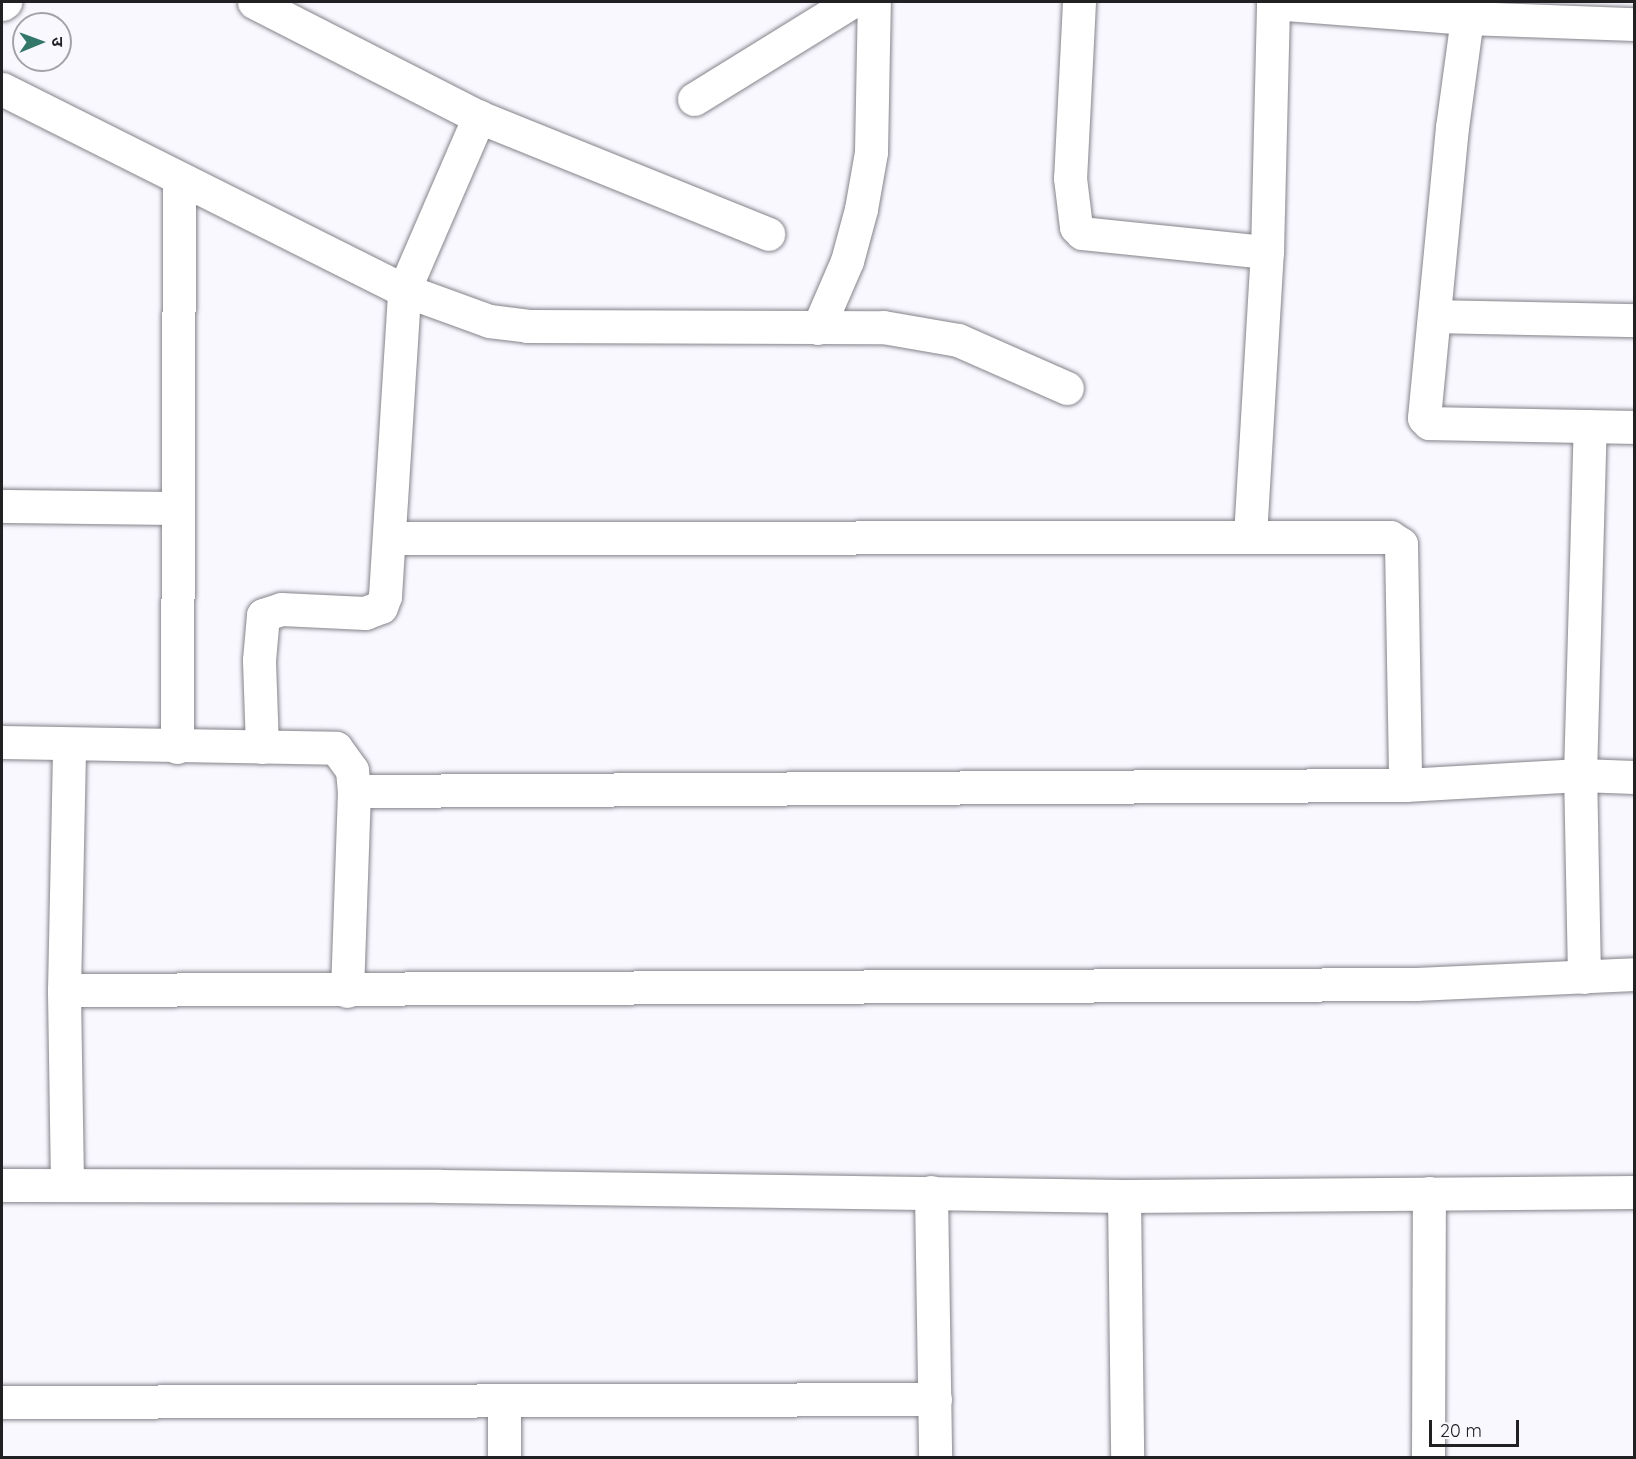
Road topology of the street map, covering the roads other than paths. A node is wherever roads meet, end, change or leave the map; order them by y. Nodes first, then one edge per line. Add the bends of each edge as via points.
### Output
1 (5, 2) edge
2 (254, 2) edge
3 (851, 2) edge
4 (874, 2) edge
5 (1079, 2) edge
6 (1273, 2) edge
7 (2, 4) edge
8 (1467, 18) junction
9 (1635, 24) edge
10 (2, 89) edge
11 (694, 99) dead end
12 (479, 117) junction
13 (179, 179) junction
14 (768, 234) dead end
15 (1267, 252) junction
16 (404, 290) junction
17 (1435, 316) junction
18 (1635, 320) edge
19 (818, 328) junction
20 (1067, 388) dead end
21 (1590, 426) junction
22 (1635, 427) edge
23 (2, 506) edge
24 (178, 508) junction
25 (1250, 536) junction
26 (390, 538) junction
27 (2, 742) edge
28 (69, 744) junction
29 (177, 747) junction
30 (262, 747) junction
31 (1580, 775) junction
32 (1635, 777) edge
33 (1405, 786) junction
34 (354, 790) junction
35 (1635, 974) edge
36 (1584, 977) junction
37 (64, 990) junction
38 (347, 992) junction
39 (67, 1184) junction
40 (2, 1185) edge
41 (931, 1192) junction
42 (1635, 1192) edge
43 (1429, 1193) junction
44 (1124, 1196) junction
45 (935, 1399) junction
46 (504, 1400) junction
47 (2, 1402) edge
48 (504, 1458) edge
49 (935, 1458) edge
50 (1127, 1458) edge
51 (1428, 1458) edge

1 - 7 street
2 - 12 street
3 - 11 street
4 - 19 street via 871,152 847,261
5 - 15 street via 1070,178 1076,227 1082,233
6 - 8 street
6 - 15 street
8 - 9 street
8 - 17 street via 1452,127
10 - 13 street
12 - 14 street
12 - 16 street
13 - 16 street
13 - 24 street
15 - 25 street
16 - 19 street via 507,326
16 - 26 street
17 - 18 street
17 - 21 street via 1425,420
19 - 20 street via 883,327 958,340
21 - 22 street
21 - 31 street
23 - 24 street
24 - 29 street
25 - 26 street
25 - 33 street via 1390,537 1401,544
26 - 30 street via 385,596 375,610 281,609 263,615 259,660
27 - 28 street
28 - 29 street
28 - 37 street
29 - 30 street
30 - 34 street via 336,748 352,770
31 - 32 street
31 - 33 street
31 - 36 street
33 - 34 street
34 - 38 street
35 - 36 street
36 - 38 street via 1404,984
37 - 38 street
37 - 39 street
39 - 40 street
39 - 41 street
41 - 44 street
41 - 45 street
42 - 43 street
43 - 44 street
43 - 51 street
44 - 50 street
45 - 46 street
45 - 49 street
46 - 47 street
46 - 48 street

